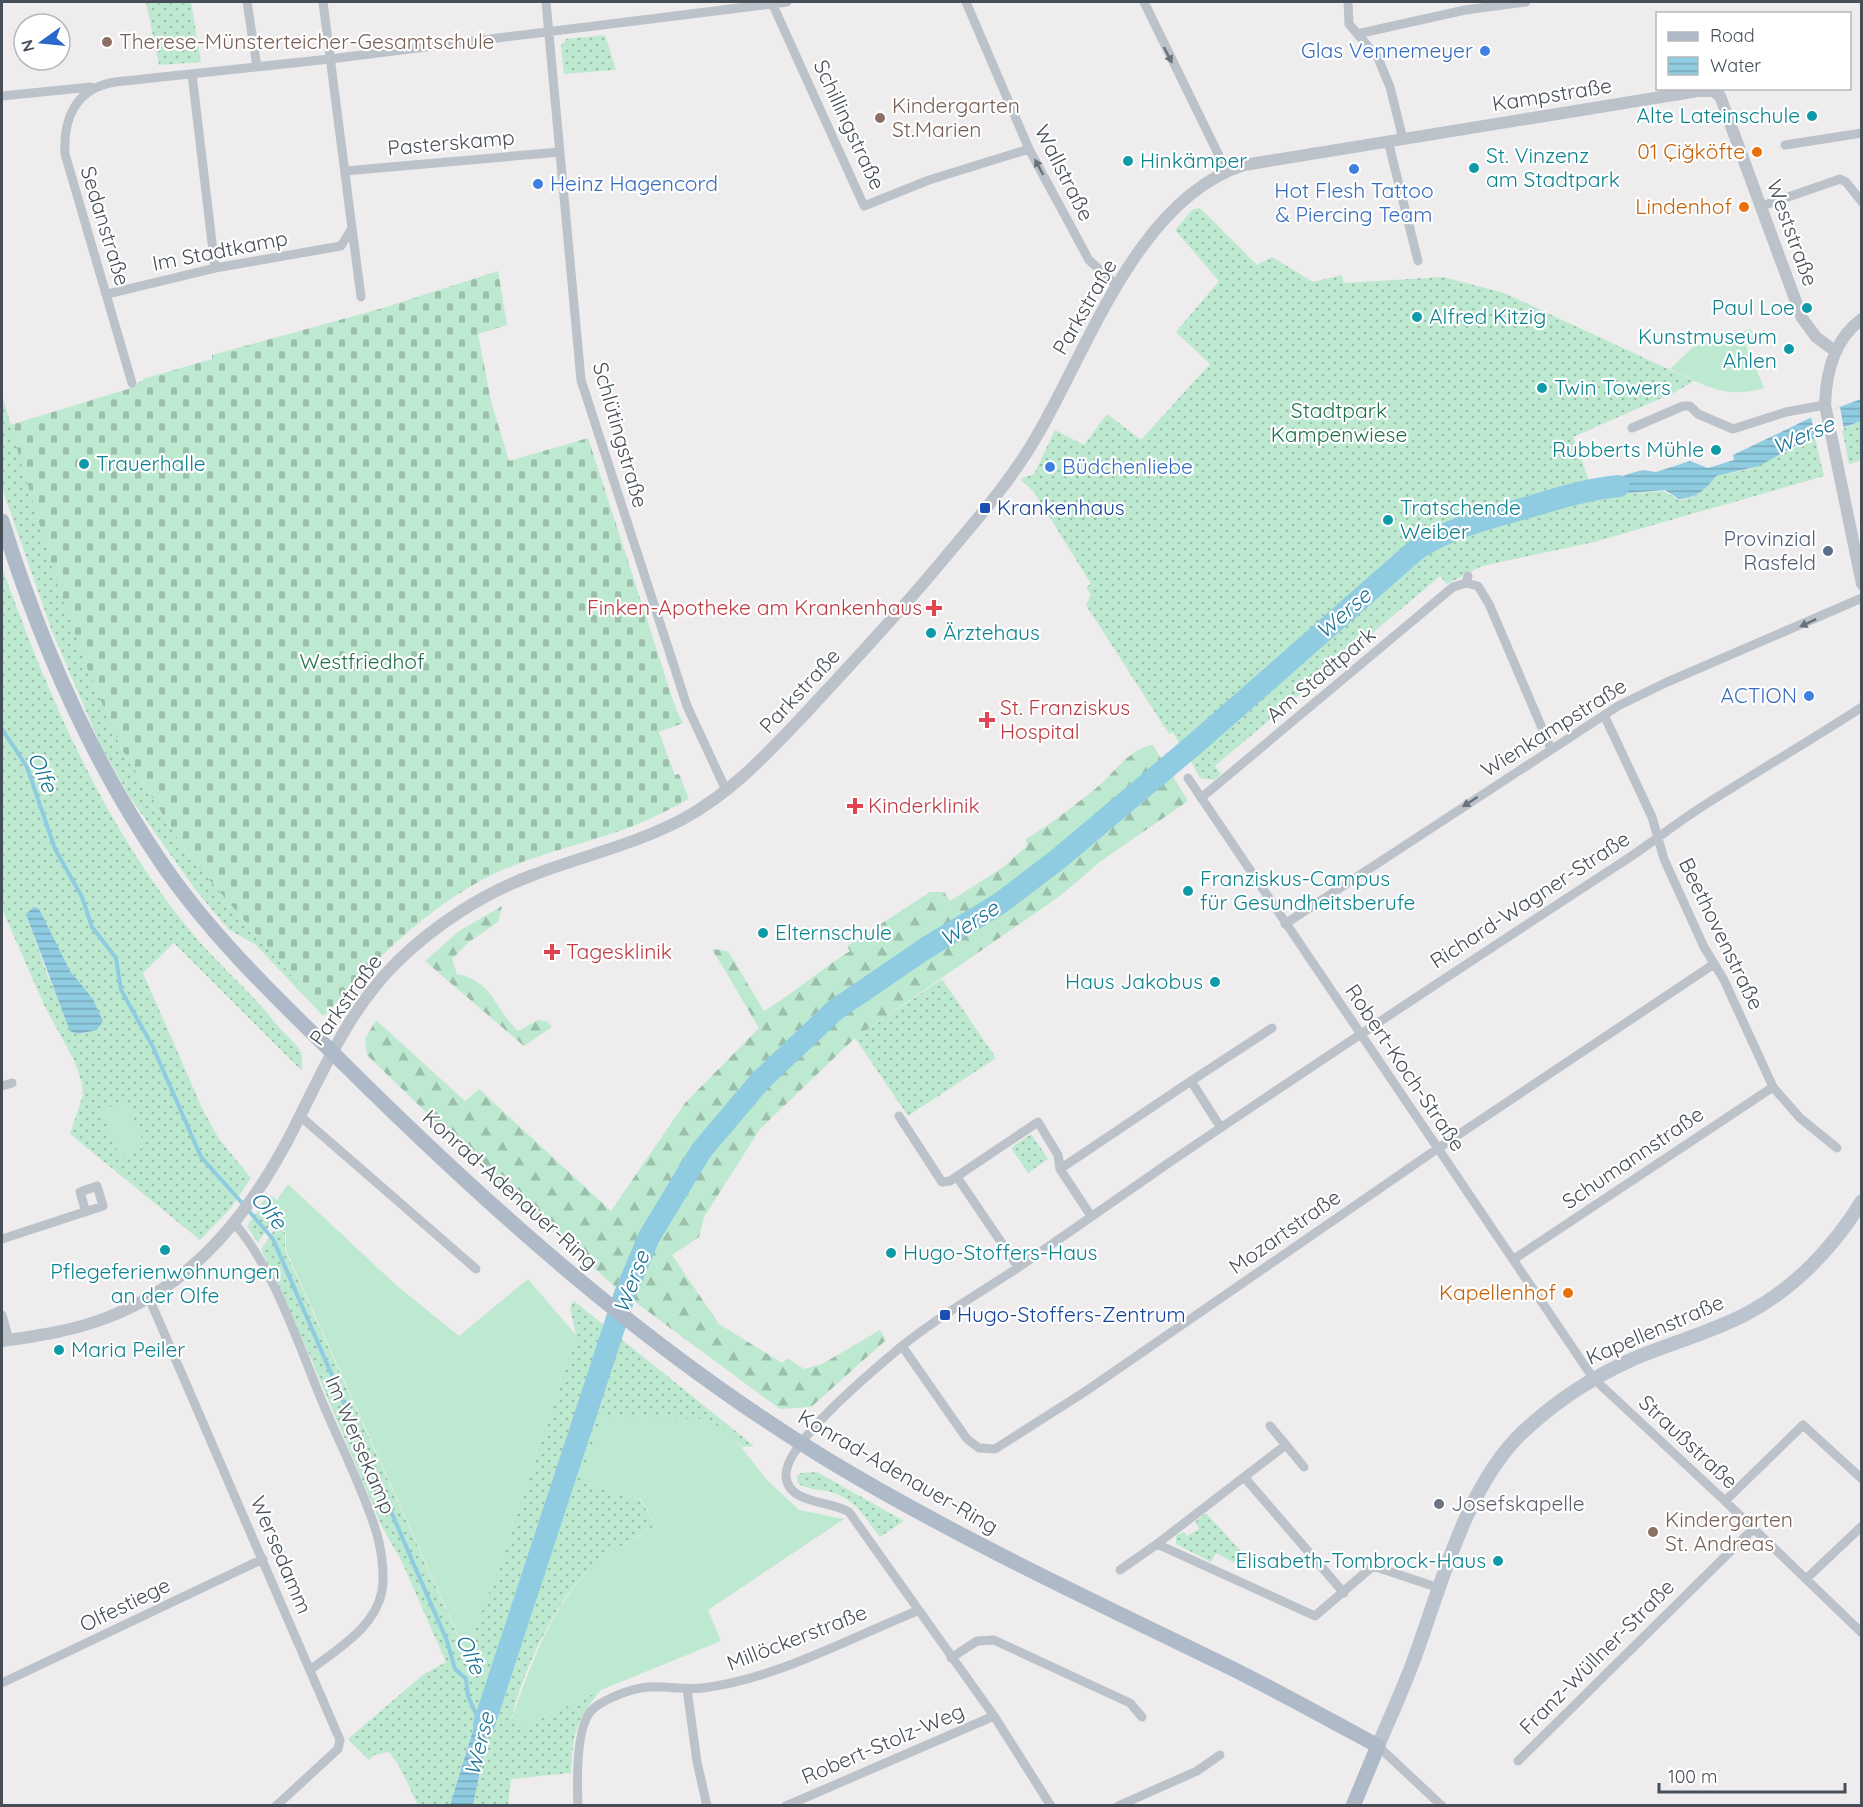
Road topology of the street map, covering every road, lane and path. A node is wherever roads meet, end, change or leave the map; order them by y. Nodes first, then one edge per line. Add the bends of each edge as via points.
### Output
1 (247, 2) edge
2 (323, 2) edge
3 (546, 2) edge
4 (788, 2) edge
5 (966, 2) edge
6 (1144, 2) edge
7 (1348, 2) edge
8 (1526, 2) edge
9 (772, 3) junction
10 (549, 30) junction
11 (1357, 34) junction
12 (330, 59) junction
13 (257, 67) junction
14 (192, 74) junction
15 (94, 87) junction
16 (2, 96) edge
17 (1720, 96) joint
18 (1862, 133) edge
19 (1403, 139) junction
20 (1388, 141) junction
21 (1785, 146) dead end
22 (1029, 149) junction
23 (560, 152) junction
24 (1226, 170) junction
25 (345, 171) junction
26 (1862, 202) edge
27 (1762, 206) junction
28 (352, 228) junction
29 (1418, 261) dead end
30 (215, 268) junction
31 (1116, 285) junction
32 (107, 294) junction
33 (361, 297) dead end
34 (1862, 319) edge
35 (1835, 351) junction
36 (132, 383) dead end
37 (1826, 408) junction
38 (1632, 428) dead end
39 (2, 521) edge
40 (1862, 584) edge
41 (1862, 598) edge
42 (1862, 707) edge
43 (1604, 715) junction
44 (1551, 749) junction
45 (1188, 778) dead end
46 (726, 790) junction
47 (1201, 798) junction
48 (1658, 836) junction
49 (1286, 924) junction
50 (1714, 964) junction
51 (1272, 1028) dead end
52 (1360, 1032) junction
53 (331, 1051) junction
54 (1191, 1082) junction
55 (12, 1083) dead end
56 (2, 1086) edge
57 (1773, 1087) junction
58 (300, 1116) junction
59 (899, 1116) dead end
60 (1221, 1128) junction
61 (1837, 1148) dead end
62 (1437, 1149) junction
63 (1060, 1169) junction
64 (957, 1177) junction
65 (1862, 1201) edge
66 (86, 1212) dead end
67 (1091, 1216) junction
68 (234, 1223) junction
69 (2, 1239) edge
70 (1514, 1259) junction
71 (1018, 1268) junction
72 (476, 1269) dead end
73 (149, 1298) junction
74 (2, 1315) edge
75 (5, 1340) edge
76 (902, 1346) junction
77 (1593, 1378) junction
78 (1270, 1426) dead end
79 (802, 1443) junction
80 (1286, 1445) junction
81 (1304, 1467) dead end
82 (1244, 1477) junction
83 (1862, 1479) edge
84 (1725, 1501) junction
85 (1862, 1526) edge
86 (1753, 1529) junction
87 (1156, 1544) junction
88 (263, 1559) junction
89 (1120, 1570) dead end
90 (1806, 1579) junction
91 (1439, 1588) junction
92 (1344, 1593) junction
93 (918, 1611) junction
94 (1862, 1633) edge
95 (951, 1658) junction
96 (310, 1670) junction
97 (3, 1679) edge
98 (687, 1689) junction
99 (994, 1716) junction
100 (1142, 1717) dead end
101 (1378, 1746) junction
102 (1220, 1755) dead end
103 (1518, 1761) dead end
104 (276, 1806) edge
105 (578, 1806) edge
106 (707, 1806) edge
107 (786, 1806) edge
108 (1051, 1806) edge
109 (1118, 1806) edge
110 (1353, 1806) edge
111 (1442, 1806) edge

1 - 13 street
2 - 12 street
3 - 10 street, Schlütingstraße
4 - 9 street
5 - 22 street, Wallstraße
6 -> 24 street
7 - 11 street via 1349,24
8 - 11 street via 1465,9
9 - 10 street
9 - 22 street, Schillingstraße via 864,206 928,180
10 - 12 street
10 - 23 street, Schlütingstraße
11 - 19 street via 1378,58
12 - 13 street
12 - 25 street
13 - 14 street
14 - 15 street
14 - 30 street
15 - 16 street
15 - 32 street, Sedanstraße via 75,105 64,137 70,173
17 - 19 street, Kampstraße via 1713,91 1698,91
17 - 27 street, Weststraße
18 - 21 street
19 - 20 street, Kampstraße
20 - 24 street, Kampstraße
20 - 29 street
31 -> 22 street, Wallstraße via 1089,260
23 - 25 street, Pasterskamp
23 - 46 street, Schlütingstraße via 581,380 687,706
24 - 31 street, Parkstraße via 1168,213
25 - 28 street
26 - 27 street via 1840,179
27 - 35 street, Weststraße via 1802,318 1816,337
28 - 30 street, Im Stadtkamp via 341,246
28 - 33 street
30 - 32 street, Im Stadtkamp
31 - 46 street, Parkstraße via 1039,433 1005,484 840,678 756,766
32 - 36 street, Sedanstraße
34 - 35 street
35 - 37 street
37 - 38 street via 1786,412 1733,429 1683,406
37 - 40 street
39 - 53 main road, Konrad-Adenauer-Ring via 31,607 72,705 138,826 198,913
41 -> 43 street, Wienkampstraße via 1665,683
42 - 48 street, Richard-Wagner-Straße
43 - 44 street, Wienkampstraße
43 - 48 street, Beethovenstraße
44 - 47 street, Am Stadtpark via 1489,604 1478,586 1467,580 1453,587
44 -> 49 street, Wienkampstraße
45 - 47 street, Robert-Koch-Straße
46 - 53 street, Parkstraße via 694,813 655,833 528,876 455,915 399,960
47 - 49 street, Robert-Koch-Straße
48 - 50 street, Beethovenstraße via 1664,859
48 - 52 street, Richard-Wagner-Straße
49 - 52 street, Robert-Koch-Straße
50 - 57 street, Beethovenstraße
50 - 62 street, Mozartstraße
51 - 54 street
52 - 60 street, Richard-Wagner-Straße
52 - 62 street, Robert-Koch-Straße
53 - 58 street, Parkstraße
53 - 79 main road, Konrad-Adenauer-Ring via 457,1174 599,1298
54 - 60 street
54 - 63 street
55 - 56 street
57 - 61 street, Beethovenstraße via 1800,1118
57 - 70 street, Schumannstraße
58 - 68 street, Parkstraße via 266,1182
58 - 72 street
59 - 64 street via 940,1180 948,1182
60 - 67 street, Richard-Wagner-Straße
62 - 70 street, Robert-Koch-Straße
62 - 76 street, Mozartstraße via 1086,1391 995,1449 979,1448 967,1439
63 - 64 street via 1058,1155 1038,1122
63 - 67 street
64 - 71 street
65 - 77 main road, Kapellenstraße via 1816,1262 1767,1301
66 - 69 street
67 - 71 street, Richard-Wagner-Straße
68 - 73 street, Parkstraße via 197,1262
68 - 96 street, Im Wersekamp via 257,1252 376,1529 382,1591 376,1611 358,1632
70 - 77 street, Robert-Koch-Straße
71 - 76 street, Richard-Wagner-Straße
73 - 75 street, Parkstraße via 108,1318 60,1333
73 - 88 street, Wersedamm
74 - 75 street
76 - 79 street, Richard-Wagner-Straße via 830,1411
77 - 84 street, Straußstraße
77 - 91 main road, Kapellenstraße via 1541,1417 1508,1449 1476,1501
78 - 80 street
79 - 93 street via 788,1464 790,1488 799,1496 831,1503 849,1512
79 - 101 main road, Konrad-Adenauer-Ring via 953,1530
80 - 81 street
80 - 82 street
82 - 87 street
82 - 92 street
83 - 84 street via 1803,1425
84 - 86 street, Straußstraße
85 - 90 street
86 - 90 street, Straußstraße
86 - 103 street, Franz-Wüllner-Straße
87 - 89 street
87 - 92 street via 1315,1616
88 - 96 street, Wersedamm
88 - 97 street, Olfestiege
90 - 94 street, Straußstraße
91 - 92 street via 1373,1566
91 - 101 main road, Kapellenstraße
93 - 95 street
93 - 98 street, Millöckerstraße via 746,1681
95 - 99 street
95 - 100 street via 977,1641 994,1640 1130,1703
96 - 104 street, Wersedamm via 340,1740 339,1749
98 - 105 street, Millöckerstraße via 647,1687 592,1709 582,1730
98 - 106 street via 696,1762
99 - 107 street, Robert-Stolz-Weg
99 - 108 street
101 - 110 main road, Kapellenstraße
101 - 111 street
102 - 109 street via 1197,1771

